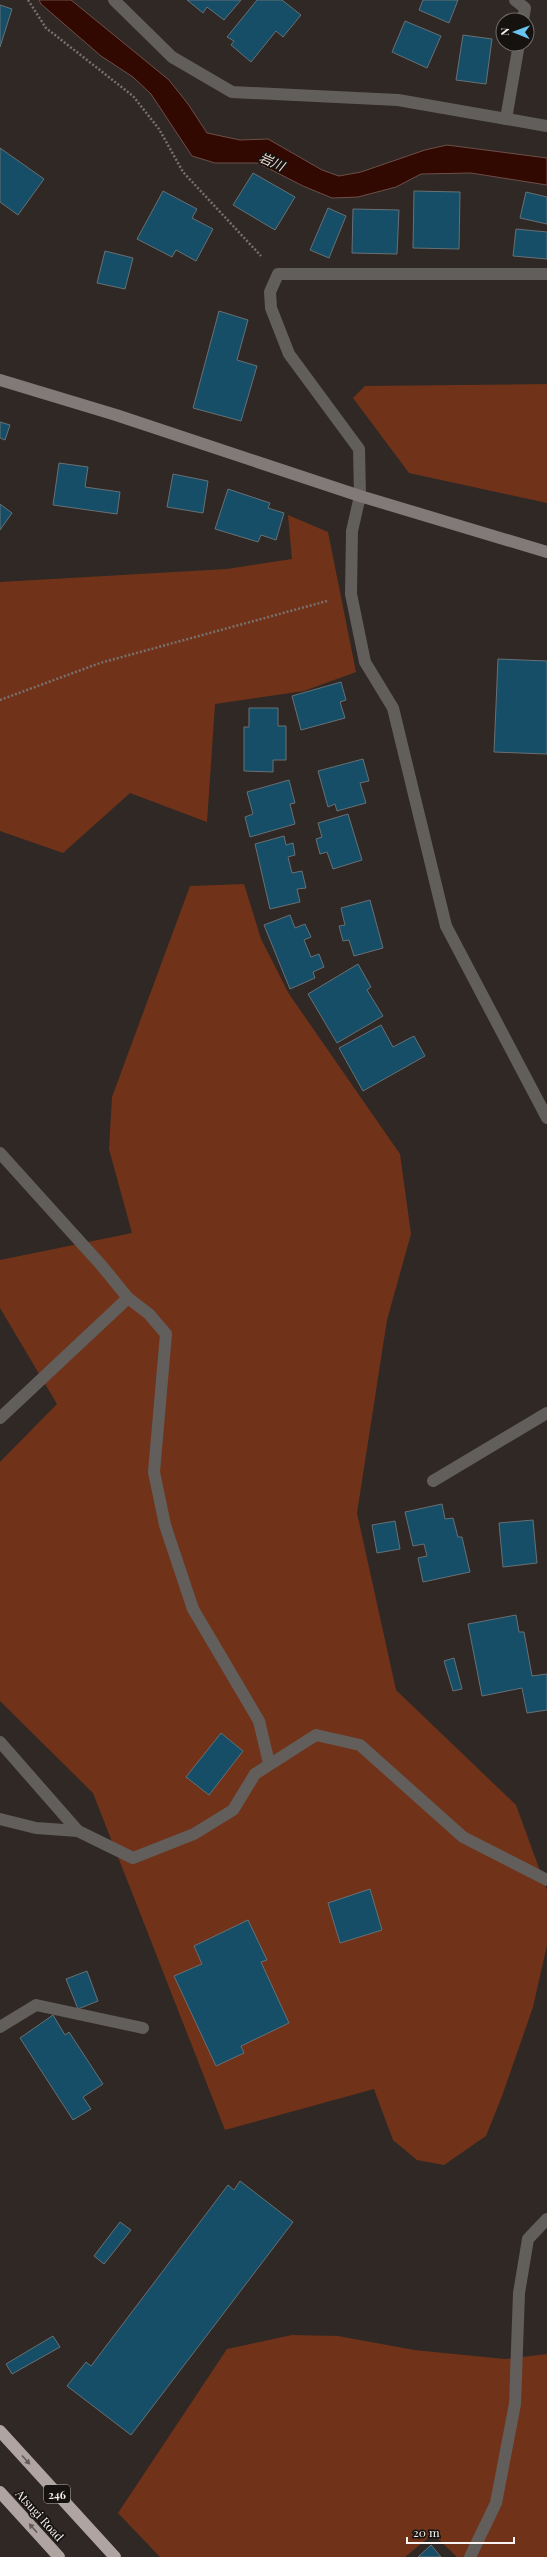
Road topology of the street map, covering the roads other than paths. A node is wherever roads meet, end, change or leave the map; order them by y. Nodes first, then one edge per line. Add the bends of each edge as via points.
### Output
1 (114, 0) edge
2 (515, 0) edge
3 (524, 12) edge
4 (518, 52) edge
5 (506, 119) junction
6 (547, 126) edge
7 (547, 274) edge
8 (0, 380) edge
9 (360, 496) junction
10 (547, 552) edge
11 (547, 1118) edge
12 (0, 1152) edge
13 (128, 1298) junction
14 (547, 1413) edge
15 (0, 1418) edge
16 (433, 1481) dead end
17 (0, 1742) edge
18 (269, 1763) junction
19 (0, 1819) edge
20 (78, 1831) junction
21 (547, 1880) edge
22 (0, 2027) edge
23 (143, 2028) dead end
24 (547, 2219) edge
25 (0, 2431) edge
26 (0, 2492) edge
27 (59, 2557) edge
28 (115, 2557) edge
29 (470, 2557) edge

1 - 5 street via 172,57 232,92 398,100
2 - 3 street via 525,8
4 - 5 street
5 - 6 street
7 - 9 street via 278,274 270,292 271,308 289,354 359,449
8 - 9 street via 116,415
9 - 10 street
9 - 11 street via 352,531 351,594 365,662 393,708 446,926
12 - 13 street
13 - 15 street
13 - 18 street via 149,1314 166,1334 154,1472 165,1525 194,1609 259,1721
14 - 16 street
17 - 20 street
18 - 20 street via 255,1774 233,1810 194,1834 134,1858
18 - 21 street via 316,1735 360,1745 462,1837
19 - 20 street via 36,1828
22 - 23 street via 36,2005
24 - 29 street via 528,2239 518,2293 515,2404 496,2503
25 -> 28 highway, 246
27 -> 26 highway, Atsugi Road

